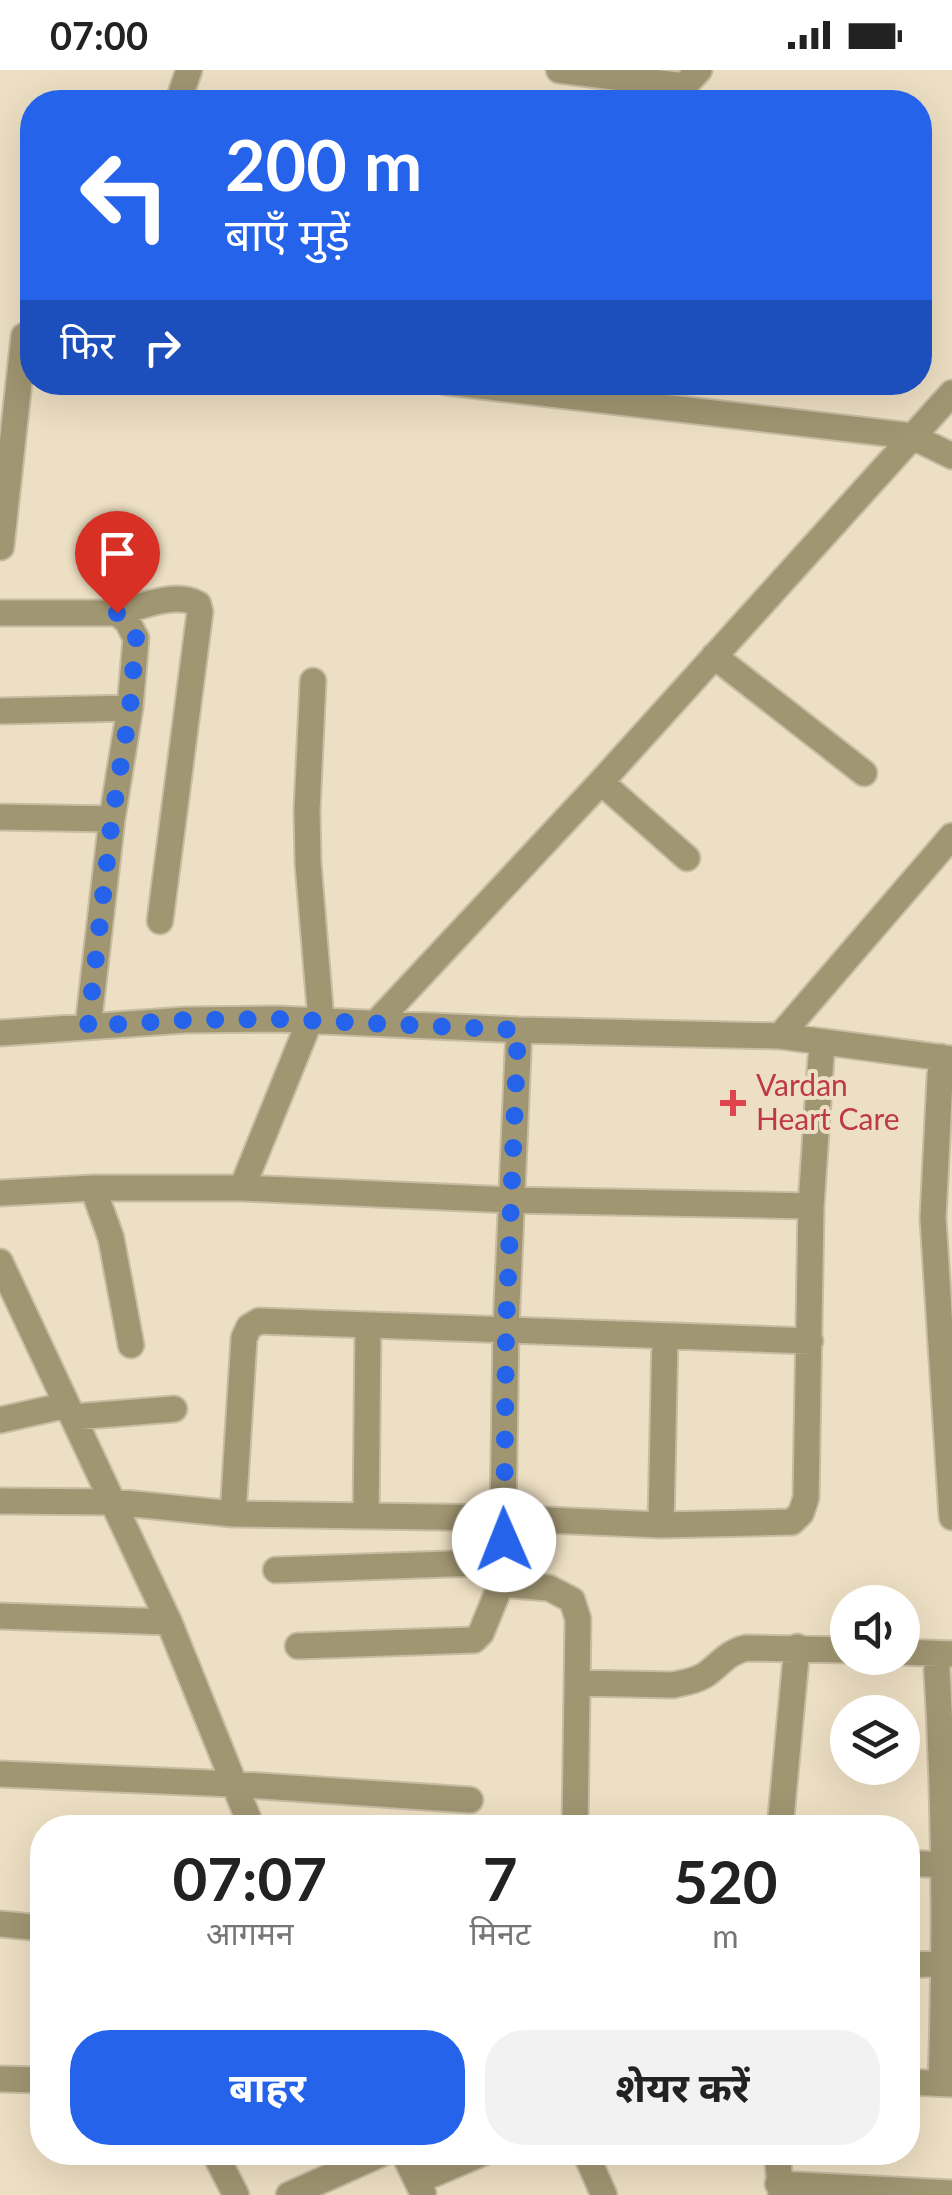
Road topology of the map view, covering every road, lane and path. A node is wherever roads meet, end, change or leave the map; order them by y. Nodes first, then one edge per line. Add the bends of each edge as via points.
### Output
1 (558, 70) edge
2 (684, 86) edge
3 (19, 334) edge
4 (952, 393) edge
5 (558, 395) edge
6 (911, 436) junction
7 (952, 456) edge
8 (0, 547) edge
9 (0, 613) edge
10 (117, 613) junction
11 (714, 656) junction
12 (314, 681) dead end
13 (130, 708) junction
14 (0, 711) edge
15 (864, 772) dead end
16 (601, 782) junction
17 (0, 817) edge
18 (112, 819) junction
19 (952, 836) edge
20 (687, 858) dead end
21 (160, 921) dead end
22 (316, 1020) junction
23 (376, 1023) junction
24 (88, 1026) junction
25 (518, 1030) junction
26 (0, 1032) edge
27 (780, 1036) junction
28 (822, 1042) junction
29 (947, 1058) edge
30 (93, 1188) junction
31 (242, 1188) junction
32 (0, 1193) edge
33 (510, 1200) junction
34 (811, 1206) junction
35 (942, 1217) edge
36 (0, 1262) edge
37 (944, 1289) edge
38 (368, 1326) junction
39 (506, 1328) junction
40 (665, 1336) junction
41 (810, 1341) junction
42 (131, 1345) dead end
43 (174, 1408) dead end
44 (70, 1411) junction
45 (948, 1419) edge
46 (0, 1420) edge
47 (0, 1502) edge
48 (114, 1502) junction
49 (232, 1514) junction
50 (366, 1516) junction
51 (952, 1517) edge
52 (503, 1518) junction
53 (661, 1526) junction
54 (276, 1570) dead end
55 (503, 1574) junction
56 (0, 1616) edge
57 (169, 1622) junction
58 (298, 1646) dead end
59 (797, 1647) junction
60 (830, 1649) edge
61 (944, 1654) edge
62 (577, 1683) junction
63 (948, 1770) edge
64 (0, 1774) edge
65 (233, 1784) junction
66 (470, 1800) dead end
67 (246, 1815) edge
68 (575, 1815) edge
69 (781, 1815) edge
70 (920, 1864) edge
71 (944, 1865) junction
72 (0, 1924) edge
73 (30, 1927) edge
74 (946, 1963) junction
75 (920, 1964) edge
76 (0, 2079) edge
77 (30, 2080) edge
78 (920, 2083) edge
79 (946, 2084) edge
80 (221, 2165) edge
81 (356, 2165) edge
82 (409, 2165) edge
83 (462, 2165) edge
84 (591, 2165) edge
85 (420, 2188) edge
86 (780, 2189) edge
87 (952, 2193) edge
88 (236, 2195) edge
89 (289, 2195) edge
90 (604, 2195) edge

1 - 2 street
3 - 8 street
4 - 6 street
5 - 6 street
6 - 7 street
6 - 11 street
9 - 10 street
10 - 13 street via 136,638
10 - 21 street via 178,599 198,604 200,612
11 - 15 street
11 - 16 street
12 - 22 street via 307,845
13 - 14 street
13 - 18 street
16 - 20 street
16 - 23 street
17 - 18 street
18 - 24 street
19 - 27 street
22 - 23 street
22 - 24 street
22 - 31 street
23 - 25 street
24 - 26 street
25 - 27 street
25 - 33 street
27 - 28 street
28 - 29 street
28 - 34 street
29 - 35 street
30 - 31 street
30 - 32 street
30 - 42 street via 111,1238
31 - 33 street
33 - 34 street
33 - 39 street
34 - 41 street
35 - 37 street
36 - 44 street
37 - 45 street
38 - 39 street
38 - 49 street via 273,1320 248,1327
38 - 50 street
39 - 40 street
39 - 52 street
40 - 41 street
40 - 53 street
41 - 53 street via 801,1513 780,1524
43 - 44 street
44 - 46 street
44 - 48 street
45 - 51 street
47 - 48 street
48 - 49 street
48 - 57 street
49 - 50 street
50 - 52 street
52 - 53 street
52 - 55 street
54 - 55 street
55 - 58 street via 474,1640
55 - 62 street via 572,1600
56 - 57 street
57 - 65 street
59 - 60 street
59 - 62 street via 732,1651 704,1676 673,1685
59 - 69 street
61 - 63 street
62 - 68 street
63 - 71 street
64 - 65 street
65 - 66 street
65 - 67 street
70 - 71 street
71 - 74 street
72 - 73 street
74 - 75 street
74 - 79 street
76 - 77 street
78 - 79 street
80 - 88 street
81 - 89 street
82 - 85 street
83 - 85 street
84 - 90 street
86 - 87 street

